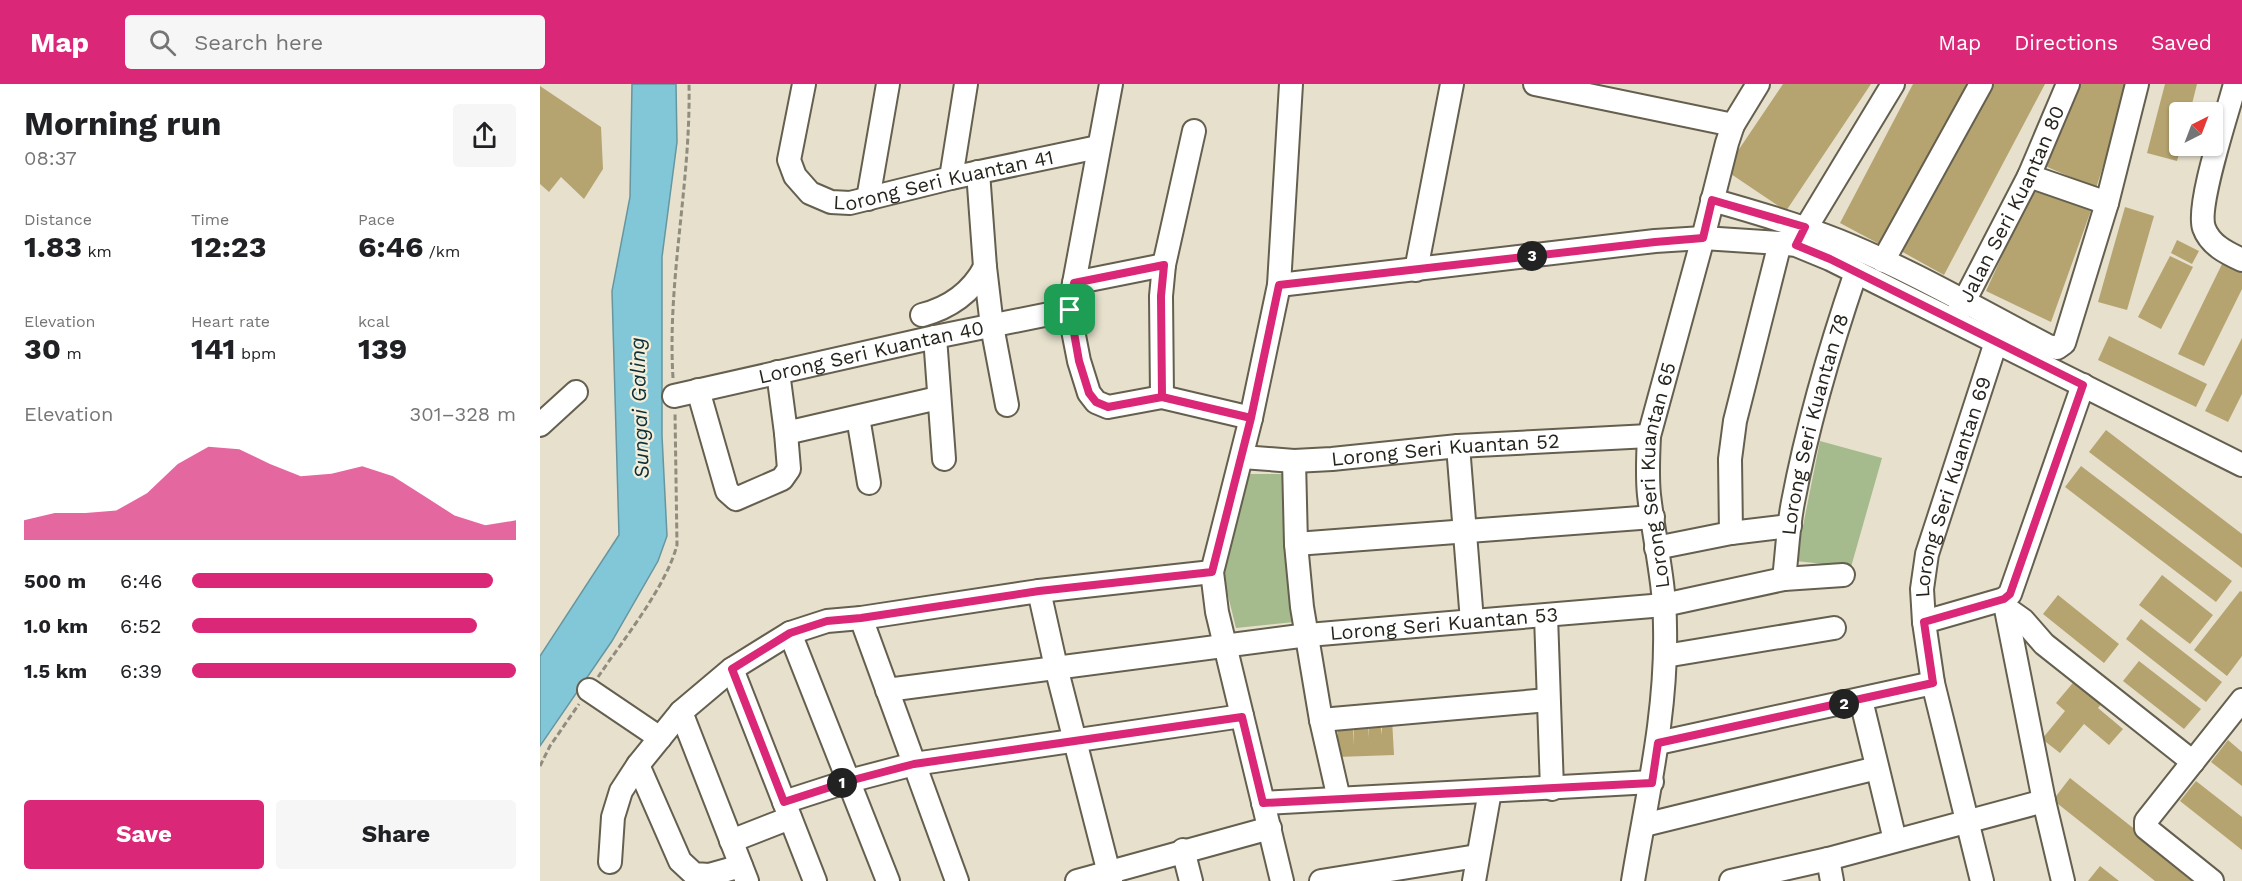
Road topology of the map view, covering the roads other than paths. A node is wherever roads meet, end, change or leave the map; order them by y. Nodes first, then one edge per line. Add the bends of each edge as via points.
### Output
1 (804, 84) edge
2 (888, 84) edge
3 (966, 84) edge
4 (1111, 84) edge
5 (1291, 84) edge
6 (1452, 84) edge
7 (1534, 84) edge
8 (1758, 84) edge
9 (1893, 84) edge
10 (1981, 84) edge
11 (2068, 84) edge
12 (2137, 84) edge
13 (2235, 84) edge
14 (1564, 87) edge
15 (1733, 125) junction
16 (1194, 131) dead end
17 (1098, 147) junction
18 (978, 172) junction
19 (2030, 176) junction
20 (951, 178) junction
21 (868, 199) junction
22 (1712, 200) junction
23 (2107, 202) junction
24 (1703, 238) junction
25 (1793, 238) junction
26 (2242, 260) edge
27 (1883, 261) junction
28 (1164, 265) junction
29 (985, 267) junction
30 (1416, 270) junction
31 (1856, 272) junction
32 (1074, 283) junction
33 (1279, 285) junction
34 (1070, 310) junction
35 (1958, 312) junction
36 (922, 315) dead end
37 (992, 326) junction
38 (935, 337) junction
39 (1996, 342) junction
40 (778, 372) junction
41 (2083, 385) junction
42 (698, 390) junction
43 (576, 393) dead end
44 (674, 396) road end
45 (1162, 397) junction
46 (938, 398) junction
47 (1007, 405) dead end
48 (858, 417) junction
49 (1251, 418) junction
50 (540, 425) edge
51 (786, 433) junction
52 (1650, 436) junction
53 (1458, 446) junction
54 (1242, 457) junction
55 (944, 459) dead end
56 (1294, 460) junction
57 (2242, 465) edge
58 (869, 483) dead end
59 (1653, 517) junction
60 (1790, 526) junction
61 (1465, 533) junction
62 (1731, 533) junction
63 (1296, 544) junction
64 (1656, 548) junction
65 (1212, 572) junction
66 (1843, 575) dead end
67 (1784, 579) junction
68 (1039, 591) junction
69 (2005, 603) junction
70 (1664, 604) junction
71 (1546, 616) junction
72 (861, 618) junction
73 (1472, 621) junction
74 (1924, 622) junction
75 (1834, 628) dead end
76 (790, 633) junction
77 (1308, 635) junction
78 (1224, 644) junction
79 (1665, 656) junction
80 (1056, 667) junction
81 (732, 669) junction
82 (1933, 683) junction
83 (589, 690) road end
84 (887, 690) junction
85 (1548, 700) junction
86 (1861, 700) junction
87 (2242, 700) edge
88 (681, 712) junction
89 (1242, 717) junction
90 (1321, 720) junction
91 (660, 738) junction
92 (1074, 740) junction
93 (1658, 743) junction
94 (2193, 762) junction
95 (914, 764) junction
96 (638, 765) junction
97 (1877, 768) junction
98 (849, 781) junction
99 (1652, 783) junction
100 (1552, 789) junction
101 (1490, 791) junction
102 (1339, 799) junction
103 (2044, 801) junction
104 (1263, 803) junction
105 (787, 810) junction
106 (1966, 821) junction
107 (1644, 825) junction
108 (1269, 828) junction
109 (1895, 840) junction
110 (731, 841) junction
111 (1183, 850) junction
112 (1477, 856) junction
113 (1828, 859) junction
114 (610, 862) dead end
115 (744, 873) edge
116 (1110, 876) edge
117 (1371, 877) edge
118 (1746, 879) edge
119 (1631, 880) edge
120 (815, 881) edge
121 (888, 881) edge
122 (957, 881) edge
123 (1077, 881) edge
124 (1191, 881) edge
125 (1282, 881) edge
126 (1321, 881) edge
127 (1474, 881) edge
128 (1832, 881) edge
129 (1982, 881) edge
130 (2063, 881) edge
131 (2211, 881) edge

1 - 21 street, Lorong Seri Kuantan 41 via 789,160 795,177 810,193 831,202
2 - 21 street
3 - 20 street
4 - 17 street
5 - 33 street
6 - 30 street
7 - 14 street
8 - 15 street, Lorong Seri Kuantan 65
9 - 25 street
10 - 27 street
11 - 19 street, Jalan Seri Kuantan 80
12 - 23 street
13 - 26 street via 2206,192 2203,219 2204,228 2217,246
14 - 15 street
15 - 22 street, Lorong Seri Kuantan 65
16 - 28 street
17 - 18 street, Lorong Seri Kuantan 41
17 - 32 street
18 - 20 street, Lorong Seri Kuantan 41
18 - 29 street
19 - 23 street
19 - 35 street, Jalan Seri Kuantan 80
20 - 21 street, Lorong Seri Kuantan 41
22 - 24 street, Lorong Seri Kuantan 65
22 - 25 street
23 - 35 street via 2064,342 2057,348
24 - 25 street
24 - 30 street
24 - 52 street, Lorong Seri Kuantan 65
25 - 27 street
25 - 31 street
25 - 62 street via 1735,421 1730,459
27 - 35 street
28 - 32 street
28 - 45 street
29 - 36 street via 966,292 940,310
29 - 37 street
30 - 33 street
31 - 35 street
31 - 60 street, Lorong Seri Kuantan 78 via 1810,422
32 - 34 street
33 - 49 street
34 - 37 street, Lorong Seri Kuantan 40
34 - 45 street via 1079,361 1089,393 1096,402 1108,407
35 - 39 street
37 - 38 street, Lorong Seri Kuantan 40
37 - 47 street
38 - 40 street, Lorong Seri Kuantan 40
38 - 46 street
39 - 41 street
39 - 74 street, Lorong Seri Kuantan 69 via 1927,554 1922,589
40 - 42 street, Lorong Seri Kuantan 40
40 - 51 street
41 - 57 street
41 - 69 street via 2013,590
42 - 44 street, Lorong Seri Kuantan 40
42 - 51 street via 727,491 736,498 787,474
43 - 50 street
45 - 49 street
46 - 48 street
46 - 55 street
48 - 51 street
48 - 58 street
49 - 54 street
52 - 53 street, Lorong Seri Kuantan 52
52 - 59 street, Lorong Seri Kuantan 65
53 - 56 street, Lorong Seri Kuantan 52
53 - 61 street
54 - 56 street, Lorong Seri Kuantan 52
54 - 65 street
56 - 63 street
59 - 61 street
59 - 64 street, Lorong Seri Kuantan 65
60 - 62 street
60 - 67 street, Lorong Seri Kuantan 78
61 - 63 street
61 - 73 street
62 - 64 street
63 - 77 street
64 - 70 street, Lorong Seri Kuantan 65
65 - 68 street
65 - 78 street
66 - 67 street, Lorong Seri Kuantan 53
67 - 70 street, Lorong Seri Kuantan 53
68 - 72 street
68 - 80 street
69 - 74 street
69 - 94 street via 2044,644
69 - 103 street
70 - 71 street, Lorong Seri Kuantan 53
70 - 79 street, Lorong Seri Kuantan 65
71 - 73 street, Lorong Seri Kuantan 53
71 - 85 street
72 - 76 street via 827,621
72 - 84 street
73 - 77 street, Lorong Seri Kuantan 53
74 - 82 street, Lorong Seri Kuantan 69
75 - 79 street
76 - 81 street
76 - 98 street
77 - 78 street, Lorong Seri Kuantan 53
77 - 90 street
78 - 80 street, Lorong Seri Kuantan 53
78 - 89 street
79 - 93 street, Lorong Seri Kuantan 65
80 - 84 street, Lorong Seri Kuantan 53
80 - 92 street
81 - 88 street
81 - 105 street
82 - 86 street
82 - 106 street, Lorong Seri Kuantan 69
83 - 91 street
84 - 95 street
85 - 90 street
85 - 100 street
86 - 93 street
86 - 97 street
87 - 94 street
88 - 91 street
88 - 110 street
89 - 92 street
89 - 104 street
90 - 102 street
91 - 96 street
92 - 95 street
92 - 116 street
93 - 99 street, Lorong Seri Kuantan 65
94 - 131 street via 2146,821 2146,828
95 - 98 street
95 - 122 street
96 - 114 street via 621,791 613,817
96 - 115 street via 680,861 694,874
97 - 107 street
97 - 109 street
98 - 105 street
98 - 121 street
99 - 100 street
99 - 107 street, Lorong Seri Kuantan 65
100 - 101 street
101 - 102 street
101 - 112 street
102 - 104 street
103 - 106 street
103 - 130 street
104 - 108 street
105 - 110 street
105 - 120 street
106 - 109 street
106 - 129 street, Lorong Seri Kuantan 69
107 - 119 street, Lorong Seri Kuantan 65
108 - 111 street
108 - 125 street
109 - 113 street
110 - 115 street
111 - 116 street
111 - 124 street
112 - 117 street
112 - 127 street
113 - 118 street
113 - 128 street
116 - 123 street
117 - 126 street

